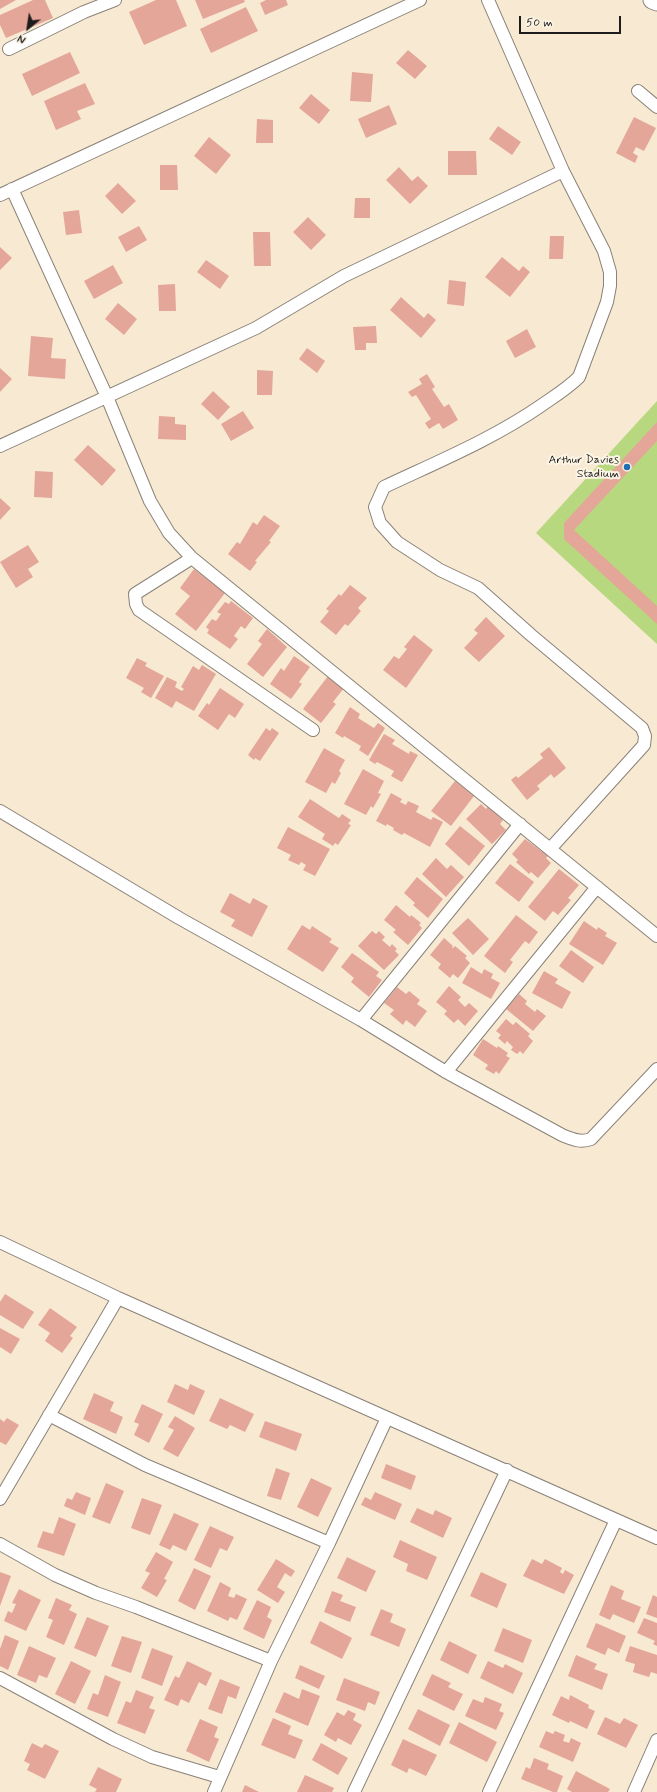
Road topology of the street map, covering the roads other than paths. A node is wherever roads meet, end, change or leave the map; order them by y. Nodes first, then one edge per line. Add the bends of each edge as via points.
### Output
1 (115, 0) edge
2 (420, 0) edge
3 (488, 0) edge
4 (652, 0) edge
5 (657, 2) edge
6 (9, 49) dead end
7 (638, 91) dead end
8 (657, 107) edge
9 (563, 171) junction
10 (12, 189) junction
11 (0, 194) edge
12 (107, 397) junction
13 (0, 446) edge
14 (192, 558) junction
15 (313, 730) dead end
16 (0, 811) edge
17 (520, 824) junction
18 (550, 849) junction
19 (597, 887) junction
20 (657, 936) edge
21 (361, 1020) junction
22 (657, 1069) edge
23 (446, 1072) junction
24 (2, 1247) edge
25 (118, 1298) junction
26 (49, 1415) junction
27 (387, 1418) junction
28 (506, 1470) junction
29 (0, 1499) edge
30 (616, 1520) junction
31 (657, 1538) edge
32 (329, 1543) junction
33 (0, 1544) edge
34 (271, 1661) junction
35 (0, 1678) edge
36 (657, 1740) edge
37 (219, 1777) junction
38 (214, 1792) edge
39 (354, 1792) edge
40 (489, 1792) edge
41 (634, 1792) edge

1 - 6 street via 84,12
2 - 10 street
3 - 9 street
4 - 5 main road
7 - 8 street
9 - 12 street via 344,276 256,328
9 - 18 street via 604,251 610,272 607,302 579,377 571,386 525,417 458,453 384,487 375,507 380,523 397,542 440,570 478,588 642,728 645,736 644,745
10 - 11 street
10 - 12 street
12 - 13 street
12 - 14 street via 146,493 159,518 169,534
14 - 15 street via 135,594 139,610
14 - 17 street
16 - 21 street via 179,918
17 - 18 street
17 - 21 street
18 - 19 street
19 - 20 street
19 - 23 street
21 - 23 street
22 - 23 street via 591,1139 585,1141 562,1135
24 - 25 street
25 - 26 street
25 - 27 street
26 - 29 street
26 - 32 street via 145,1465
27 - 28 street
27 - 32 street
28 - 30 street
28 - 39 street
30 - 31 street
30 - 40 street
32 - 34 street
33 - 34 street via 55,1575 96,1593 143,1609
34 - 37 street
35 - 37 street via 113,1739 152,1757
36 - 41 street
37 - 38 street

